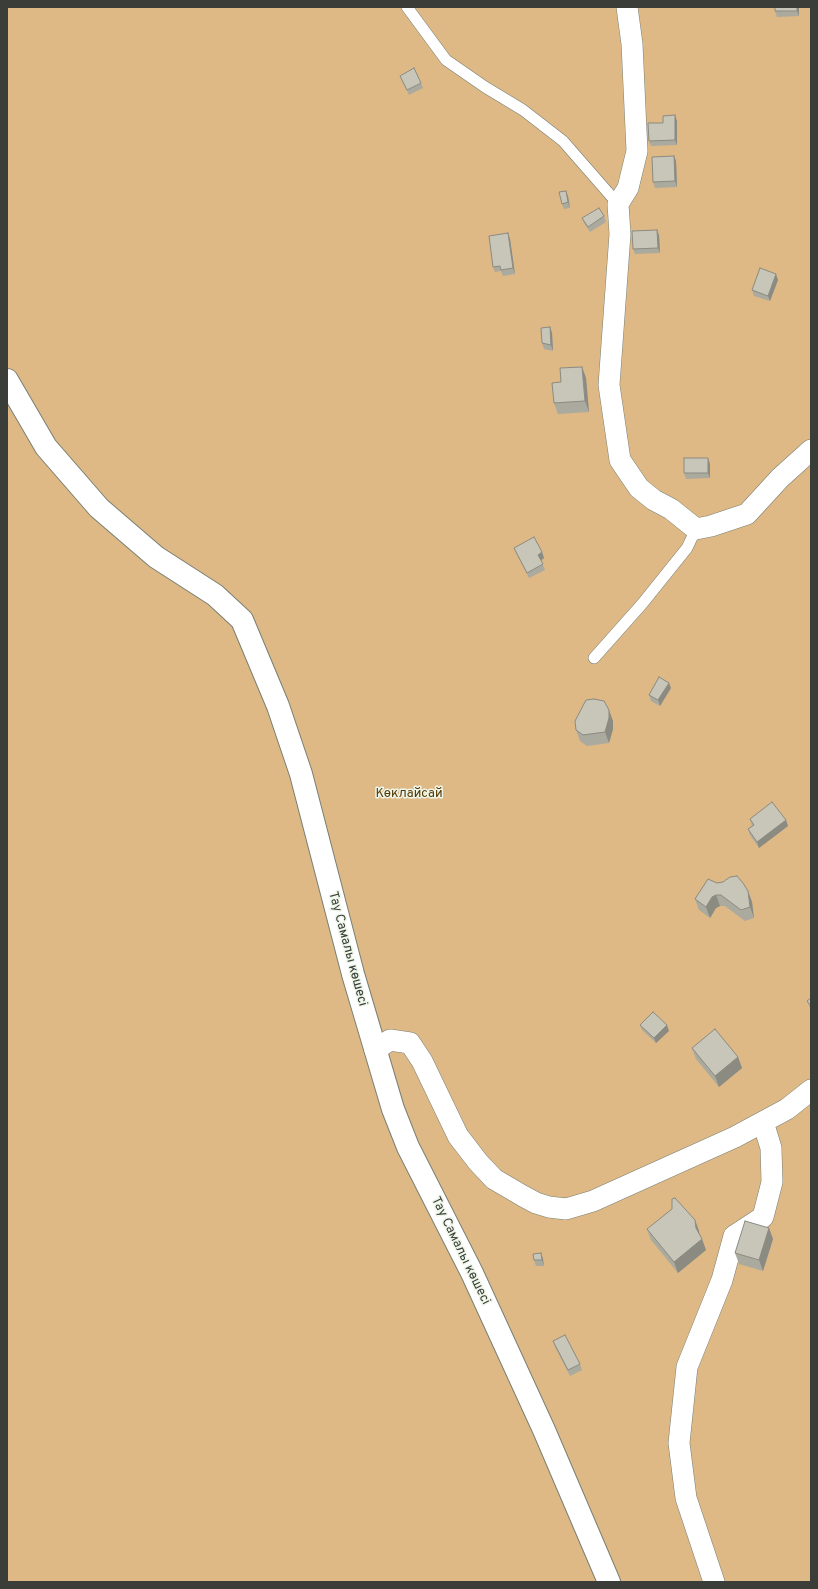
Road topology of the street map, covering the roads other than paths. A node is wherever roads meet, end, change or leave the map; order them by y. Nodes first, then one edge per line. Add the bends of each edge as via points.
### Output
1 (407, 7) edge
2 (627, 7) edge
3 (618, 204) junction
4 (7, 380) edge
5 (811, 450) edge
6 (696, 530) junction
7 (594, 658) dead end
8 (375, 1050) junction
9 (811, 1090) edge
10 (763, 1122) junction
11 (609, 1582) edge
12 (714, 1582) edge

1 - 3 lane via 446,60 523,110 563,141
2 - 3 street via 632,44 637,151 628,188
3 - 6 street via 620,234 609,385 620,460 639,488 671,509
4 - 8 street, Тау Самалы көшесі via 46,446 99,508 156,557 215,595 242,620 278,706 301,774
5 - 6 street via 780,478 747,514
6 - 7 lane via 687,548
8 - 10 street via 390,1040 410,1043 422,1061 458,1136 478,1162 494,1179 536,1203 549,1207 566,1209 592,1201
8 - 11 street, Тау Самалы көшесі via 408,1147 481,1294 547,1437
9 - 10 street via 787,1109
10 - 12 street via 771,1148 772,1182 763,1218 734,1236 722,1280 687,1367 679,1443 686,1498

